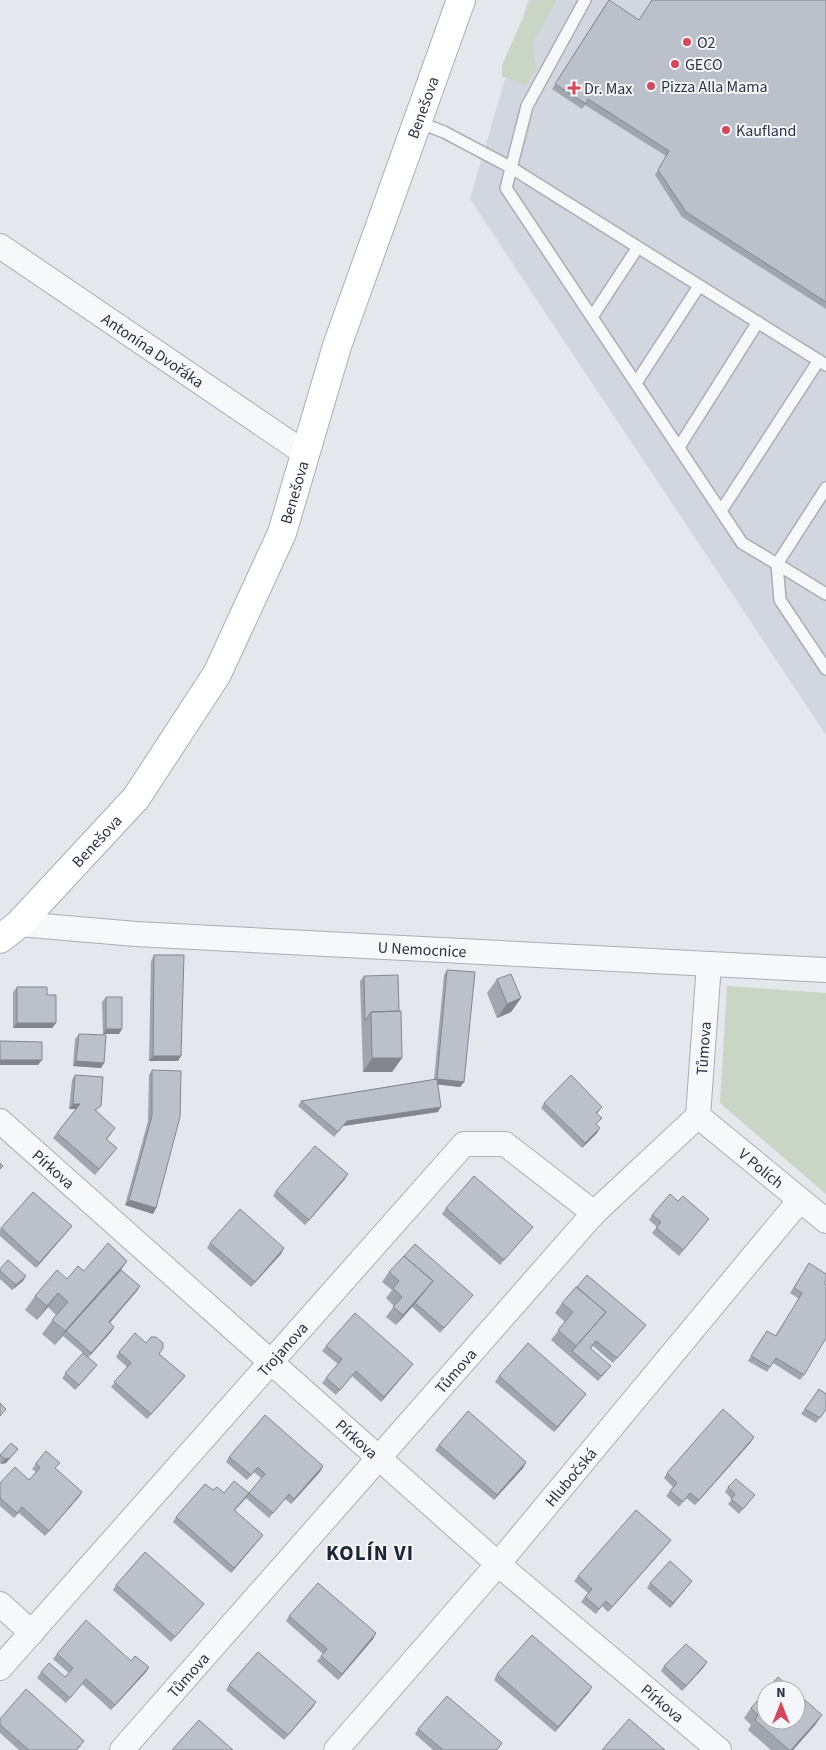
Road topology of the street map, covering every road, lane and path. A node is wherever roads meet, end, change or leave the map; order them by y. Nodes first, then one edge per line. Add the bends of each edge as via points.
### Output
1 (462, 0) edge
2 (585, 0) edge
3 (418, 122) junction
4 (510, 167) junction
5 (0, 246) edge
6 (638, 247) junction
7 (699, 286) junction
8 (592, 317) junction
9 (758, 322) junction
10 (822, 363) edge
11 (636, 383) junction
12 (679, 448) junction
13 (306, 454) junction
14 (826, 488) edge
15 (721, 511) junction
16 (777, 564) junction
17 (826, 594) edge
18 (826, 669) edge
19 (9, 932) edge
20 (709, 964) junction
21 (826, 970) edge
22 (698, 1116) junction
23 (0, 1121) edge
24 (800, 1200) junction
25 (594, 1213) junction
26 (826, 1221) edge
27 (271, 1363) junction
28 (379, 1460) junction
29 (498, 1564) junction
30 (0, 1604) edge
31 (32, 1633) junction
32 (0, 1668) edge
33 (122, 1750) edge
34 (336, 1750) edge
35 (719, 1750) edge

1 - 3 street, Benešova
2 - 4 lane via 528,106
3 - 4 lane
3 - 13 street, Benešova via 337,346
4 - 6 lane
4 - 8 lane via 506,188
5 - 13 street, Antonína Dvořáka
6 - 7 lane
6 - 8 lane
7 - 9 lane
7 - 11 lane
8 - 11 lane
9 - 10 lane
9 - 12 lane
10 - 15 lane
11 - 12 lane
12 - 15 lane
13 - 19 street, Benešova via 282,533 217,674 136,798
14 - 16 lane
15 - 16 lane via 742,543
16 - 17 lane
16 - 18 lane via 780,600
19 - 20 street, U Nemocnice via 136,934
20 - 21 street, U Nemocnice
20 - 22 street, Tůmova
22 - 24 street, V Polích
22 - 25 street, Tůmova
23 - 27 street, Pírkova
24 - 26 street, V Polích
24 - 29 street, Hlubočská
25 - 27 street, Trojanova via 505,1144 464,1144
25 - 28 street, Tůmova
27 - 28 street, Pírkova
27 - 31 street, Trojanova
28 - 29 street, Pírkova
28 - 33 street, Tůmova
29 - 34 street, Hlubočská
29 - 35 street, Pírkova
30 - 31 street
31 - 32 street, Trojanova

